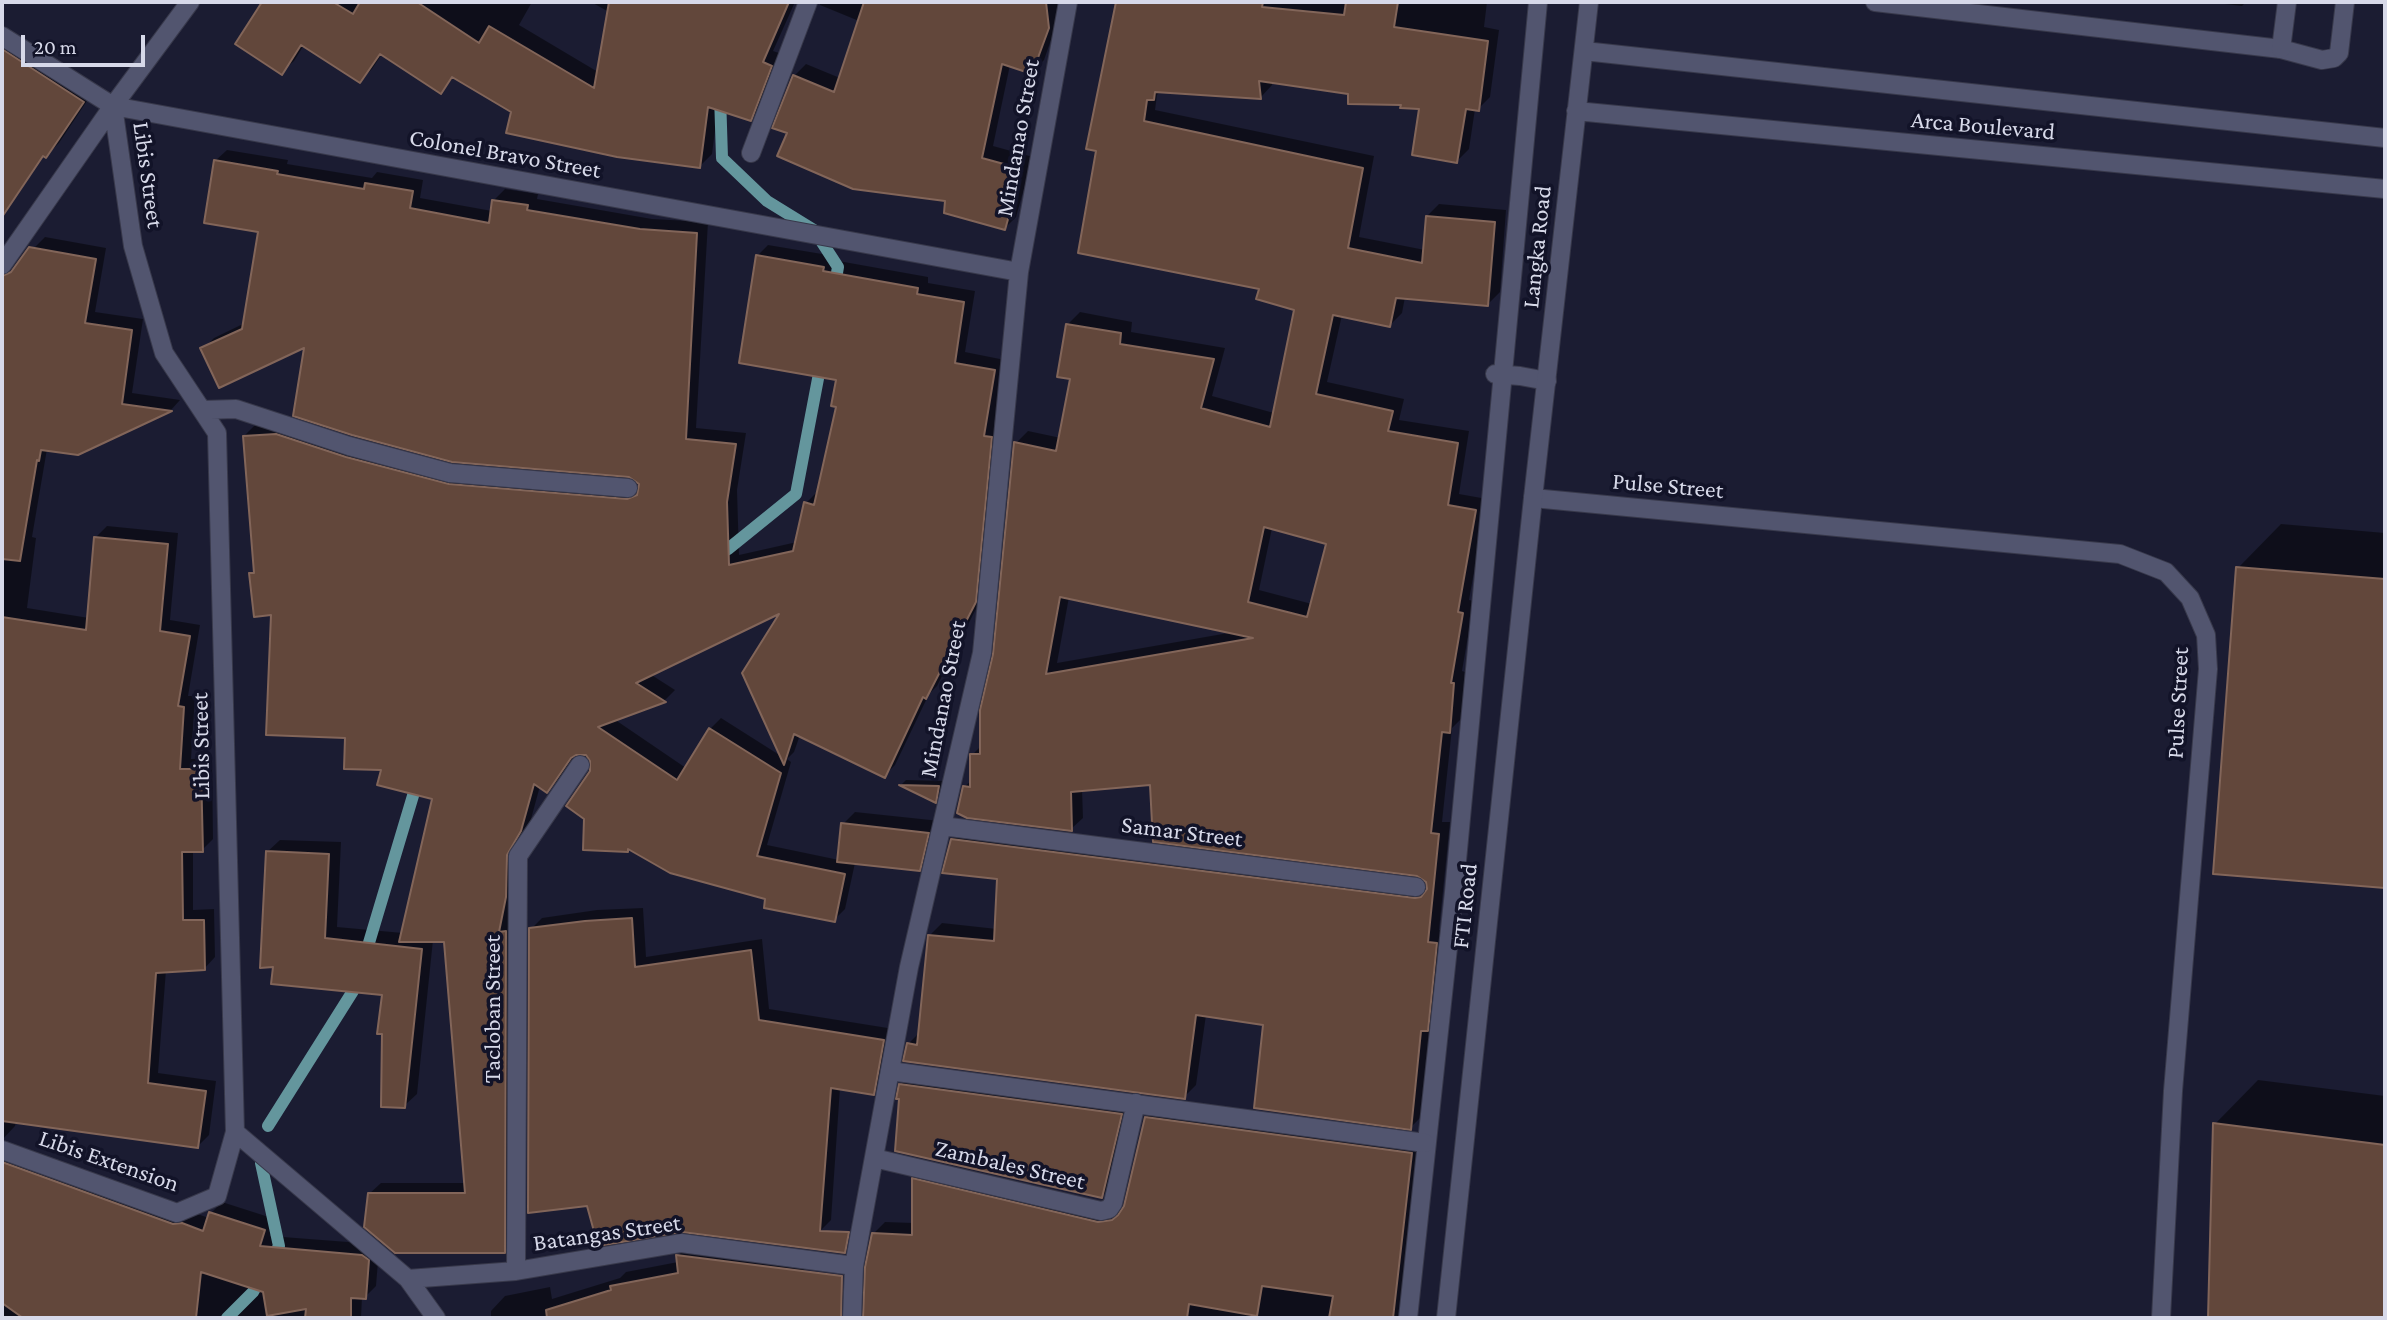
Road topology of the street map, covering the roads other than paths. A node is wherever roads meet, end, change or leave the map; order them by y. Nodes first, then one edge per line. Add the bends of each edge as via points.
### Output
1 (190, 2) edge
2 (808, 2) edge
3 (1068, 2) edge
4 (1538, 2) edge
5 (1589, 2) edge
6 (1875, 2) edge
7 (2287, 2) edge
8 (2345, 2) edge
9 (2, 36) edge
10 (2281, 49) junction
11 (1584, 51) junction
12 (113, 106) junction
13 (1576, 111) junction
14 (2385, 138) edge
15 (751, 153) dead end
16 (2385, 189) edge
17 (2, 265) edge
18 (1018, 272) junction
19 (1498, 375) junction
20 (1547, 381) junction
21 (202, 410) junction
22 (628, 488) dead end
23 (1534, 498) junction
24 (580, 765) dead end
25 (942, 826) junction
26 (1416, 887) dead end
27 (890, 1071) junction
28 (1136, 1103) junction
29 (235, 1132) junction
30 (1426, 1143) junction
31 (2, 1150) edge
32 (874, 1158) junction
33 (854, 1266) junction
34 (516, 1271) junction
35 (408, 1279) junction
36 (436, 1318) edge
37 (852, 1318) edge
38 (1408, 1318) edge
39 (1446, 1318) edge
40 (2161, 1318) edge

1 - 12 street
2 - 15 street
3 - 18 street, Mindanao Street
4 - 19 street
5 - 11 street, Langka Road
6 - 10 street
7 - 10 street
8 - 10 street via 2339,53 2333,58 2322,60
9 - 12 street, Colonel Bravo Street
11 - 13 street, Langka Road
11 - 14 street, Arca Boulevard
12 - 17 street
12 - 18 street, Colonel Bravo Street
12 - 21 street, Libis Street via 133,246 164,353
13 - 16 street, Arca Boulevard
13 - 20 street, Langka Road
18 - 25 street, Mindanao Street via 982,653
19 - 20 street
19 - 30 street via 1454,892
20 - 23 street, Langka Road
21 - 22 street via 236,409 450,473
21 - 29 street, Libis Street via 217,433
23 - 39 street, FTI Road
23 - 40 street, Pulse Street via 2120,554 2166,572 2190,598 2206,635 2208,669 2173,1091
24 - 34 street, Tacloban Street via 518,856
25 - 26 street, Samar Street
25 - 27 street, Mindanao Street
27 - 28 street
27 - 32 street, Mindanao Street
28 - 30 street
28 - 32 street, Zambales Street via 1113,1203 1101,1211
29 - 31 street, Libis Extension via 217,1196 177,1213
29 - 35 street
30 - 38 street
32 - 33 street, Mindanao Street
33 - 34 street, Batangas Street via 681,1243
33 - 37 street, Mindanao Street
34 - 35 street, Batangas Street
35 - 36 street

